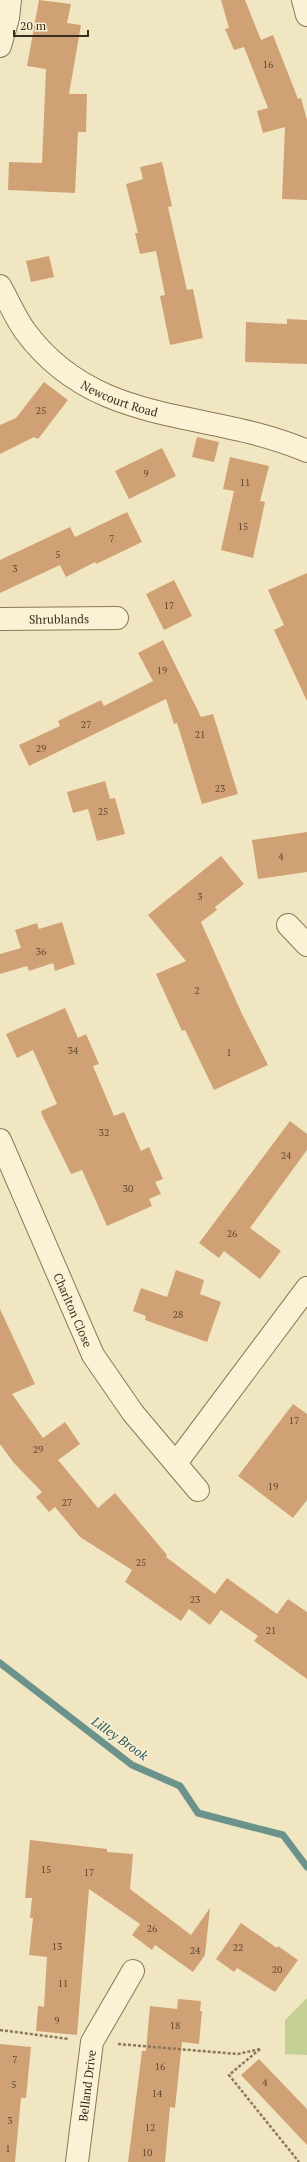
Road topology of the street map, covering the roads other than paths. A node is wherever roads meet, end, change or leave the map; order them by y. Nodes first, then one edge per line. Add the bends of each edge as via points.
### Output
1 (10, 0) edge
2 (303, 0) edge
3 (307, 15) edge
4 (0, 46) edge
5 (0, 286) edge
6 (307, 451) edge
7 (118, 618) dead end
8 (0, 619) edge
9 (288, 925) dead end
10 (307, 945) edge
11 (0, 1140) edge
12 (307, 1288) edge
13 (176, 1463) junction
14 (198, 1490) dead end
15 (133, 1972) dead end
16 (77, 2162) edge

1 - 4 street
2 - 3 street
5 - 6 street, Newcourt Road via 24,330 37,346 87,387 131,406 242,430
7 - 8 street, Shrublands
9 - 10 street
11 - 13 street, Charlton Close via 93,1355 133,1413
12 - 13 street
13 - 14 street, Charlton Close
15 - 16 street, Belland Drive via 92,2042

